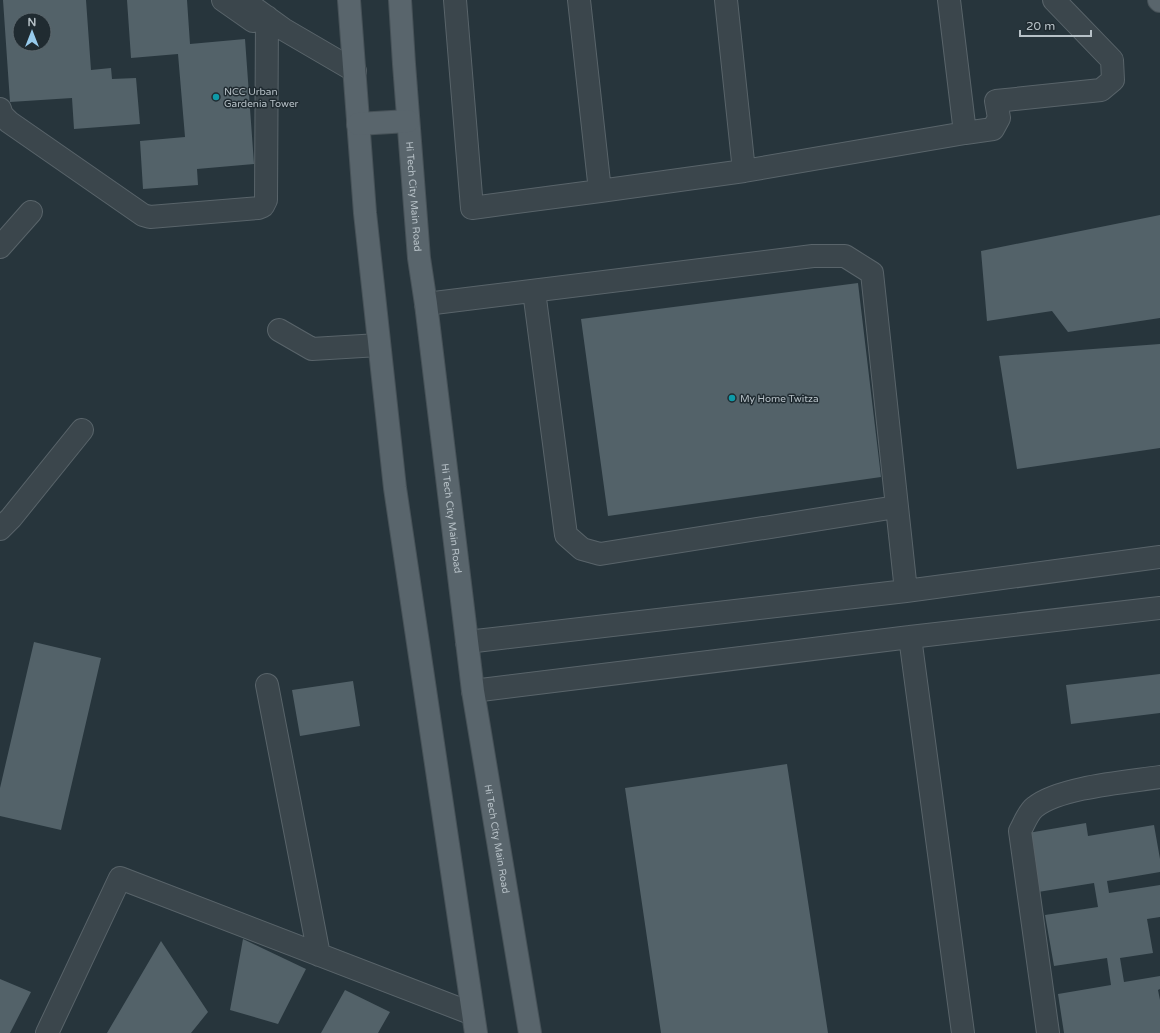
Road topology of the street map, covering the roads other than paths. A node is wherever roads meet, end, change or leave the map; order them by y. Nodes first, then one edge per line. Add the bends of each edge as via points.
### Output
1 (223, 0) edge
2 (243, 0) edge
3 (349, 0) edge
4 (400, 0) edge
5 (455, 0) edge
6 (579, 0) edge
7 (726, 0) edge
8 (949, 0) edge
9 (1054, 0) edge
10 (267, 24) junction
11 (355, 70) junction
12 (0, 109) edge
13 (408, 121) junction
14 (358, 124) junction
15 (965, 133) junction
16 (744, 171) junction
17 (600, 191) junction
18 (31, 212) dead end
19 (0, 247) edge
20 (534, 291) junction
21 (426, 304) junction
22 (279, 330) dead end
23 (379, 345) junction
24 (82, 430) dead end
25 (896, 507) junction
26 (0, 529) edge
27 (1160, 557) edge
28 (906, 591) junction
29 (1160, 608) edge
30 (910, 637) junction
31 (467, 642) junction
32 (267, 684) dead end
33 (473, 691) junction
34 (1160, 777) edge
35 (319, 955) junction
36 (474, 1023) edge
37 (53, 1031) edge
38 (530, 1033) edge
39 (963, 1033) edge
40 (1048, 1033) edge

1 - 10 street
2 - 10 street
3 - 11 main road
4 - 13 main road, Hi Tech City Main Road
5 - 17 street via 472,208
6 - 17 street
7 - 16 street
8 - 15 street
9 - 15 street via 1112,60 1113,80 1101,90 996,101 999,118 993,129
10 - 11 street via 283,29
10 - 12 street via 266,200 263,206 258,208 150,216 144,214 9,122
11 - 14 main road
13 - 14 main road
13 - 21 main road, Hi Tech City Main Road via 419,258
14 - 23 main road
15 - 16 street
16 - 17 street
18 - 19 street
20 - 21 street
20 - 25 street via 813,256 845,256 872,273
20 - 25 street via 566,535 582,549 600,554
21 - 31 main road, Hi Tech City Main Road
22 - 23 street via 312,349
23 - 36 main road via 394,488
24 - 26 street
25 - 28 street
27 - 28 street
28 - 31 street
29 - 30 street
30 - 33 street
30 - 39 street
31 - 33 main road, Hi Tech City Main Road
32 - 35 street
33 - 38 main road, Hi Tech City Main Road
34 - 40 street via 1057,795 1034,808 1020,830
35 - 36 street
35 - 37 street via 120,878

